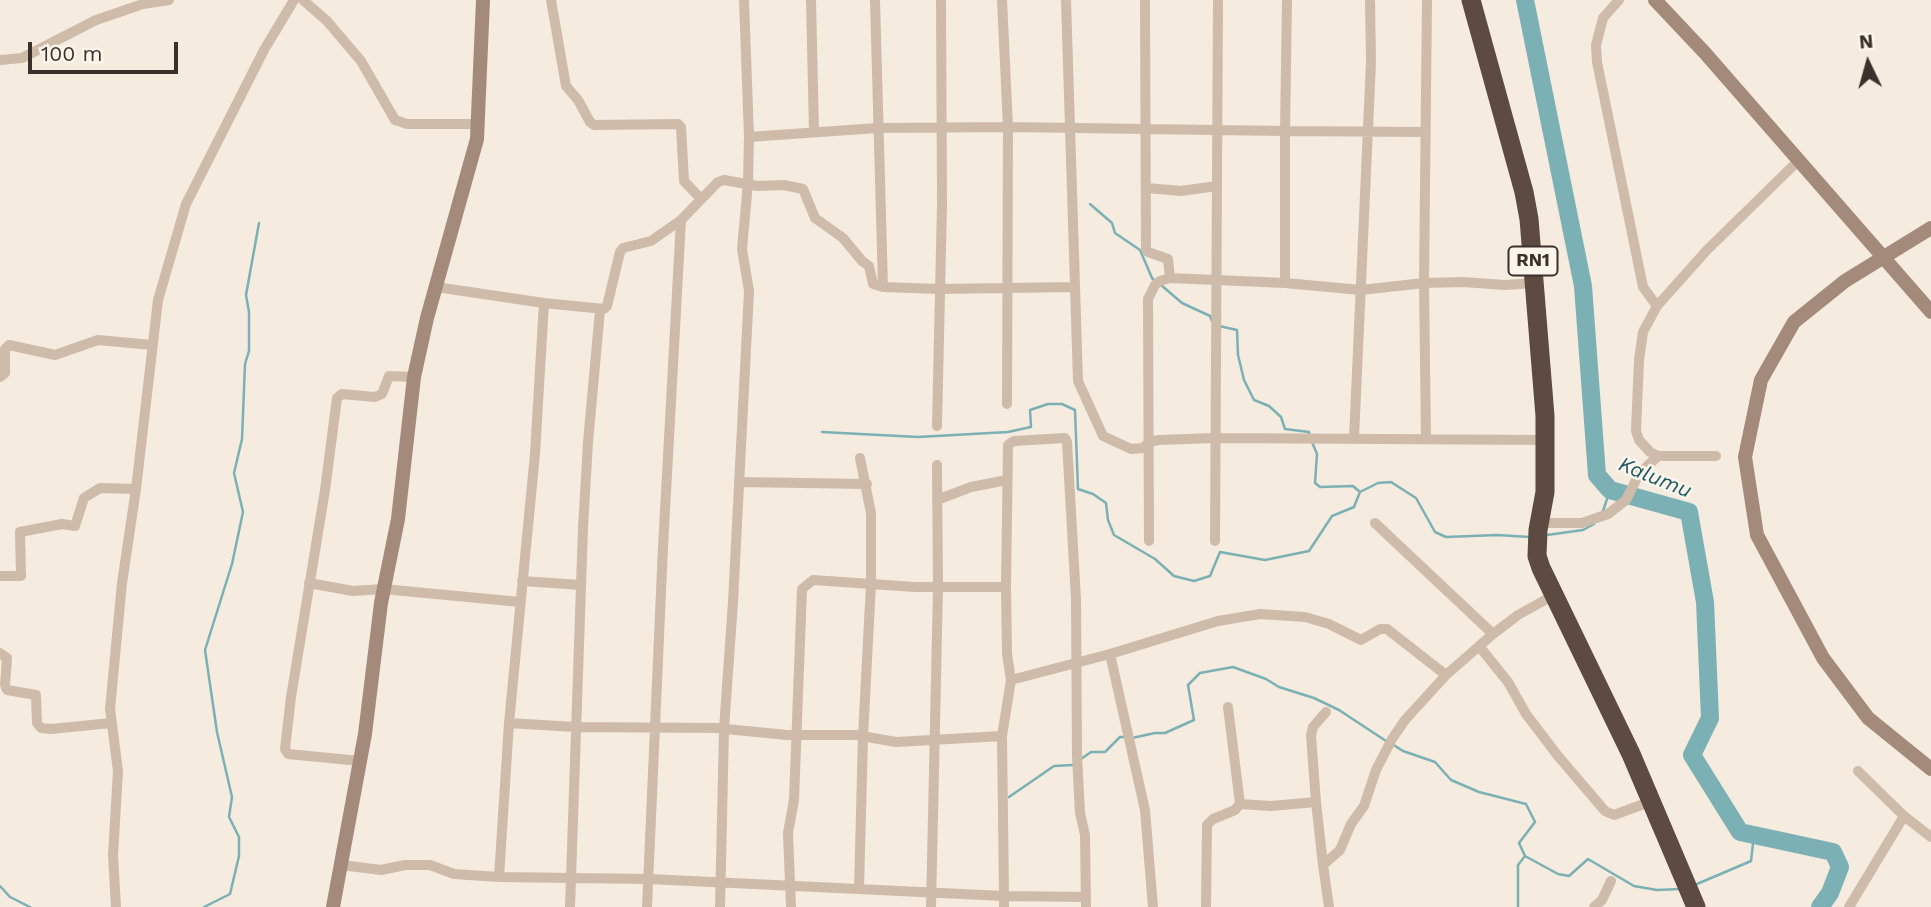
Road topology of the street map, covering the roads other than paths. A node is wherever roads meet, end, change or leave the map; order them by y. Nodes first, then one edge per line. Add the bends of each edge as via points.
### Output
1 (169, 0) edge
2 (294, 0) edge
3 (303, 0) edge
4 (483, 0) edge
5 (551, 0) edge
6 (744, 0) edge
7 (811, 0) edge
8 (875, 0) edge
9 (940, 0) edge
10 (1002, 0) edge
11 (1066, 0) edge
12 (1144, 0) edge
13 (1218, 0) edge
14 (1287, 0) edge
15 (1370, 0) edge
16 (1427, 0) edge
17 (1471, 0) edge
18 (1619, 0) edge
19 (1655, 0) edge
20 (0, 60) edge
21 (479, 124) junction
22 (942, 127) junction
23 (1008, 127) junction
24 (1070, 127) junction
25 (1147, 127) junction
26 (877, 128) junction
27 (1217, 129) junction
28 (1285, 131) junction
29 (1367, 131) junction
30 (814, 132) junction
31 (1424, 132) junction
32 (749, 138) junction
33 (1799, 160) junction
34 (748, 183) junction
35 (1217, 186) junction
36 (1147, 188) junction
37 (701, 199) junction
38 (681, 220) junction
39 (1931, 228) edge
40 (1884, 258) junction
41 (1162, 281) junction
42 (1217, 281) junction
43 (1424, 283) junction
44 (1535, 283) junction
45 (1285, 284) junction
46 (436, 287) junction
47 (883, 287) junction
48 (1074, 287) junction
49 (939, 289) junction
50 (1008, 289) junction
51 (1361, 290) junction
52 (544, 303) junction
53 (1657, 306) junction
54 (600, 310) junction
55 (1931, 312) edge
56 (152, 345) junction
57 (0, 377) edge
58 (414, 377) junction
59 (1007, 404) dead end
60 (937, 426) dead end
61 (1215, 438) junction
62 (1354, 438) junction
63 (1426, 439) junction
64 (1545, 440) junction
65 (1149, 442) junction
66 (1658, 456) junction
67 (1716, 456) dead end
68 (860, 458) dead end
69 (937, 465) dead end
70 (1007, 480) junction
71 (739, 482) junction
72 (867, 484) junction
73 (136, 489) junction
74 (937, 500) junction
75 (1375, 523) dead end
76 (1538, 532) junction
77 (1149, 541) dead end
78 (1215, 541) dead end
79 (0, 576) edge
80 (522, 581) junction
81 (309, 583) junction
82 (871, 583) junction
83 (581, 585) junction
84 (938, 587) junction
85 (1006, 587) junction
86 (383, 589) junction
87 (1554, 595) junction
88 (520, 602) junction
89 (1493, 634) junction
90 (1479, 646) junction
91 (0, 653) edge
92 (1110, 654) junction
93 (1078, 662) junction
94 (1446, 675) junction
95 (1011, 680) junction
96 (1228, 707) dead end
97 (1326, 712) dead end
98 (111, 723) junction
99 (509, 723) junction
100 (575, 727) junction
101 (656, 728) junction
102 (724, 729) junction
103 (798, 736) junction
104 (863, 736) junction
105 (1002, 736) junction
106 (935, 740) junction
107 (360, 761) junction
108 (1931, 769) edge
109 (1858, 771) dead end
110 (1316, 802) junction
111 (1652, 802) junction
112 (1240, 804) junction
113 (1904, 816) junction
114 (1931, 837) edge
115 (341, 865) junction
116 (1324, 865) junction
117 (499, 877) junction
118 (570, 878) junction
119 (649, 879) junction
120 (1611, 881) dead end
121 (720, 882) junction
122 (790, 885) junction
123 (859, 889) junction
124 (932, 892) junction
125 (1691, 895) edge
126 (1004, 902) edge
127 (1086, 902) edge
128 (116, 907) edge
129 (333, 907) edge
130 (570, 907) edge
131 (647, 907) edge
132 (720, 907) edge
133 (791, 907) edge
134 (931, 907) edge
135 (1153, 907) edge
136 (1206, 907) edge
137 (1329, 907) edge
138 (1594, 907) edge
139 (1849, 907) edge

1 - 20 street via 96,20 22,58
2 - 56 street via 187,204 158,300
3 - 21 street via 361,61 395,120
4 - 21 street
5 - 37 street via 566,86 590,122 679,125 684,181
6 - 32 street
7 - 30 street
8 - 26 street
9 - 22 street
10 - 23 street
11 - 24 street
12 - 25 street
13 - 27 street
14 - 28 street
15 - 29 street
16 - 31 street
17 - 44 highway, RN1 via 1524,192
18 - 53 street via 1603,18 1597,62 1643,287
19 - 33 street
21 - 46 street
22 - 23 street
22 - 26 street
22 - 49 street
23 - 24 street
23 - 50 street
24 - 25 street
24 - 48 street
25 - 27 street
25 - 36 street
26 - 30 street
26 - 47 street
27 - 28 street
27 - 35 street
28 - 29 street
28 - 45 street
29 - 31 street
29 - 51 street
30 - 32 street
31 - 43 street
32 - 34 street
33 - 40 street
33 - 53 street
34 - 37 street via 721,181
34 - 47 street via 803,189 815,218 843,238 869,266 872,282
34 - 71 street via 742,248 749,291
35 - 36 street via 1181,191
35 - 42 street
36 - 41 street via 1146,249 1168,259
37 - 38 street
38 - 54 street via 651,241 623,248 607,306
38 - 101 street
39 - 40 street
40 - 55 street
40 - 108 street via 1845,281 1794,322 1761,380 1745,457 1757,535 1823,658 1868,718
41 - 42 street
41 - 65 street via 1147,299
42 - 45 street
42 - 61 street
43 - 44 street
43 - 51 street
43 - 63 street
44 - 64 highway, RN1
45 - 51 street
46 - 52 street
46 - 58 street
47 - 49 street
48 - 50 street
48 - 65 street via 1078,382 1099,432 1126,448 1140,449
49 - 50 street
49 - 60 street
50 - 59 street
51 - 62 street
52 - 54 street
52 - 80 street
53 - 66 street via 1643,331 1636,431 1644,446
54 - 83 street
56 - 57 street via 98,340 55,355 9,345 5,373
56 - 73 street
58 - 81 street via 389,376 382,394 375,397 342,394 337,398
58 - 86 street via 398,519
61 - 62 street
61 - 65 street
61 - 78 street
62 - 63 street
63 - 64 street
64 - 76 highway, RN1 via 1545,492
65 - 77 street
66 - 67 street
66 - 76 street via 1643,469 1626,499 1608,514
68 - 72 street
69 - 74 street
70 - 74 street via 971,486
70 - 85 street
70 - 93 street via 1010,443 1066,440
71 - 72 street
71 - 102 street
72 - 82 street
73 - 79 street via 100,488 84,498 74,526 20,531 21,576
73 - 98 street via 122,583
74 - 84 street
75 - 89 street
76 - 87 highway, RN1 via 1541,568
80 - 83 street
80 - 88 street
81 - 86 street
81 - 107 street via 286,752
82 - 84 street
82 - 103 street via 813,580 802,589
82 - 104 street
83 - 100 street
84 - 85 street
84 - 106 street
85 - 95 street
86 - 88 street
86 - 107 street
87 - 89 street
87 - 111 highway, RN1
88 - 99 street
89 - 90 street
90 - 94 street
90 - 111 street via 1558,756 1605,811 1614,815
91 - 98 street via 6,658 7,690 36,695 41,728
92 - 93 street
92 - 94 street via 1230,618 1289,615 1317,620 1361,640 1387,629
92 - 135 street via 1145,810
93 - 95 street
93 - 127 street via 1076,756 1085,835
94 - 116 street via 1389,743 1364,806 1340,850
95 - 105 street
96 - 112 street
97 - 110 street via 1311,734
98 - 128 street via 118,771 113,855
99 - 100 street
99 - 117 street
100 - 101 street
100 - 118 street
101 - 102 street
101 - 119 street
102 - 103 street
102 - 121 street
103 - 104 street
103 - 122 street via 788,833
104 - 106 street via 896,742
104 - 123 street
105 - 106 street
105 - 126 street
106 - 124 street
107 - 115 street
109 - 113 street
110 - 112 street
110 - 116 street
111 - 125 highway, RN1
112 - 136 street via 1207,825
113 - 114 street
113 - 139 street
115 - 117 street via 381,870 430,865 454,874
115 - 129 street
116 - 137 street
117 - 118 street
118 - 119 street
118 - 130 street
119 - 121 street
119 - 131 street
120 - 138 street
121 - 122 street
121 - 132 street
122 - 123 street
122 - 133 street
123 - 124 street
124 - 126 street
124 - 134 street
126 - 127 street

